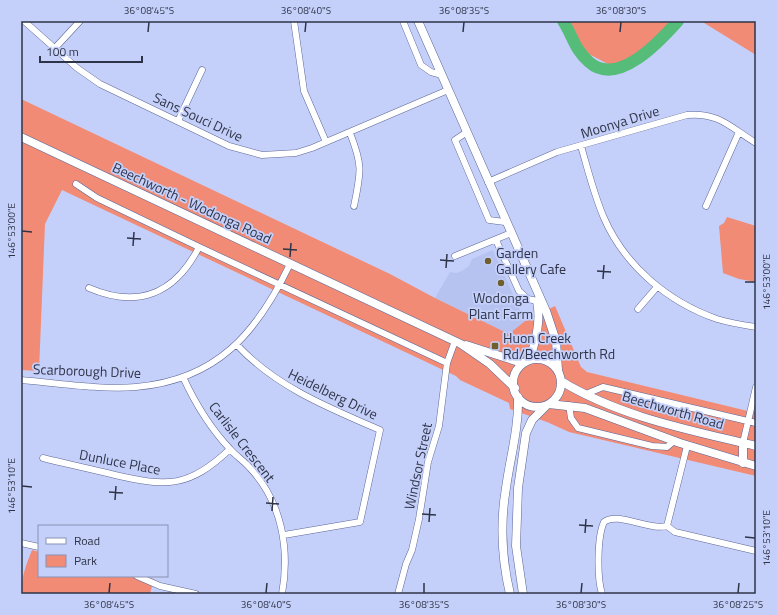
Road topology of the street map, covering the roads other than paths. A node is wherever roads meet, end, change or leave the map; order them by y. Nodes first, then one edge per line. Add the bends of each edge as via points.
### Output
1 (24, 21) edge
2 (80, 21) edge
3 (294, 21) edge
4 (402, 21) edge
5 (418, 21) edge
6 (55, 48) junction
7 (202, 70) dead end
8 (442, 75) junction
9 (448, 90) junction
10 (178, 121) junction
11 (467, 132) junction
12 (739, 132) junction
13 (350, 133) junction
14 (21, 137) edge
15 (326, 142) junction
16 (756, 143) edge
17 (581, 146) junction
18 (488, 182) junction
19 (76, 184) dead end
20 (354, 206) dead end
21 (706, 206) dead end
22 (505, 222) junction
23 (511, 233) junction
24 (496, 240) junction
25 (199, 247) junction
26 (455, 256) dead end
27 (290, 264) junction
28 (279, 286) junction
29 (533, 286) junction
30 (657, 287) junction
31 (89, 288) dead end
32 (537, 301) junction
33 (638, 308) dead end
34 (756, 327) edge
35 (458, 343) junction
36 (237, 345) junction
37 (530, 358) junction
38 (447, 363) junction
39 (522, 363) junction
40 (558, 370) junction
41 (184, 377) junction
42 (21, 380) edge
43 (561, 381) junction
44 (756, 387) edge
45 (515, 388) junction
46 (586, 394) junction
47 (518, 397) junction
48 (569, 405) junction
49 (547, 406) junction
50 (748, 421) junction
51 (756, 423) edge
52 (674, 441) junction
53 (743, 443) junction
54 (687, 446) junction
55 (756, 446) edge
56 (230, 449) junction
57 (43, 458) dead end
58 (743, 463) junction
59 (756, 466) edge
60 (667, 526) junction
61 (284, 535) junction
62 (21, 543) edge
63 (38, 547) edge
64 (756, 551) edge
65 (139, 577) edge
66 (196, 594) edge
67 (282, 594) edge
68 (398, 594) edge
69 (510, 594) edge
70 (524, 594) edge
71 (602, 594) edge

1 - 6 street, Sans Souci Drive
2 - 6 street
3 - 15 street via 304,92
4 - 8 street via 421,66
5 - 8 main road
6 - 10 street, Sans Souci Drive via 100,84
7 - 10 street
8 - 9 main road
9 - 11 main road
9 - 13 street, Sans Souci Drive
10 - 15 street, Sans Souci Drive via 229,146 262,155 296,153
11 - 18 main road
11 - 22 street via 455,140 489,220
12 - 16 street, Moonya Drive
12 - 17 street, Moonya Drive via 720,119 701,113 675,118
12 - 21 street
13 - 15 street, Sans Souci Drive
13 - 20 street via 360,165
14 - 27 main road, Beechworth - Wodonga Road
17 - 18 street, Moonya Drive via 557,152
17 - 30 street via 596,199 614,238 635,265
18 - 22 main road
19 - 25 street via 97,198
22 - 23 main road
23 - 24 street
23 - 29 main road
24 - 26 street
24 - 32 street via 519,291 528,299
25 - 28 street
25 - 31 street via 177,279 153,294 129,298 106,296
27 - 28 street, Scarborough Drive
27 - 35 main road, Beechworth - Wodonga Road
28 - 36 street, Scarborough Drive via 259,320
28 - 38 street
29 - 32 main road
29 - 40 main road via 546,311 556,341
30 - 33 street
30 - 34 street via 682,303 718,319
32 - 37 main road via 540,315 538,332
35 - 38 street, Windsor Street
35 - 39 main road, Beechworth - Wodonga Road
35 - 45 main road, Beechworth - Wodonga Road via 490,364
36 - 41 street, Scarborough Drive via 201,370
36 - 61 street, Heidelberg Drive via 287,386 380,430 360,522
37 - 39 main road
37 - 40 main road via 546,360
38 - 68 street, Windsor Street via 439,426 428,462 412,550
39 - 45 main road via 515,374
40 - 43 main road
41 - 42 street, Scarborough Drive via 135,387
41 - 56 street, Carlisle Crescent via 210,424
43 - 46 main road, Beechworth Road
43 - 49 main road via 560,390
44 - 50 street
45 - 47 main road
46 - 50 street, Beechworth Road via 603,386
46 - 53 main road, Beechworth Road via 609,406 662,423
47 - 49 main road via 532,407
47 - 69 main road via 518,418 505,490 503,529
48 - 49 main road, Beechworth Road
48 - 52 main road, Beechworth Road via 593,411
48 - 52 street via 571,418 578,428 652,446 667,447
49 - 70 main road via 532,420 526,433 518,488 516,546
50 - 51 street, Beechworth Road
50 - 53 street
52 - 54 main road, Beechworth Road
53 - 55 main road, Beechworth Road
53 - 58 main road
54 - 58 main road, Beechworth Road
54 - 60 street
56 - 57 street, Dunluce Place via 217,462 200,473 170,483 146,482
56 - 61 street, Carlisle Crescent via 250,468 265,489 276,509
58 - 59 main road, Beechworth Road
60 - 64 street via 675,532
60 - 71 street via 656,527 611,518 604,522 601,531 599,572
61 - 67 street, Carlisle Crescent via 286,566
62 - 63 street
65 - 66 street via 160,586

